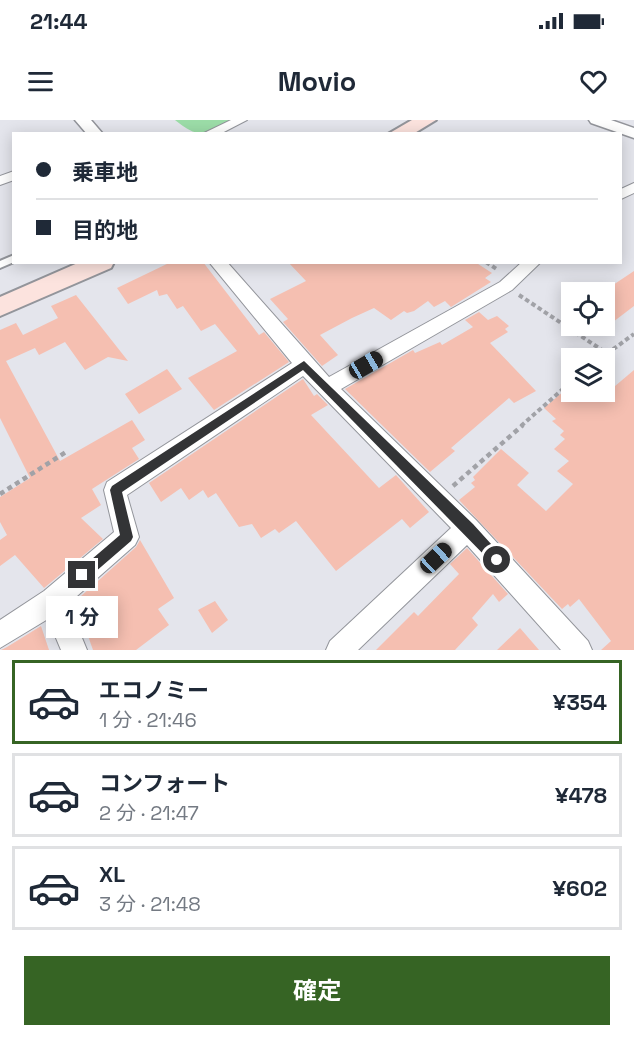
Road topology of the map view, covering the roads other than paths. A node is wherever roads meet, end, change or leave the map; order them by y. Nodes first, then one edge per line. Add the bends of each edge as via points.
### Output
1 (82, 120) edge
2 (241, 120) edge
3 (427, 120) edge
4 (596, 120) edge
5 (94, 132) edge
6 (213, 132) edge
7 (401, 132) edge
8 (634, 133) edge
9 (98, 264) edge
10 (219, 264) edge
11 (531, 264) edge
12 (0, 307) edge
13 (304, 365) junction
14 (326, 388) junction
15 (468, 528) junction
16 (53, 600) junction
17 (0, 635) edge
18 (74, 650) edge
19 (339, 650) edge
20 (579, 650) edge

1 - 5 street
2 - 6 street
3 - 7 main road
4 - 8 street
9 - 12 main road
10 - 13 street
11 - 14 street via 506,286
13 - 14 street
13 - 16 street via 116,490 127,537
14 - 15 street
15 - 19 street
15 - 20 street
16 - 17 street
16 - 18 street

